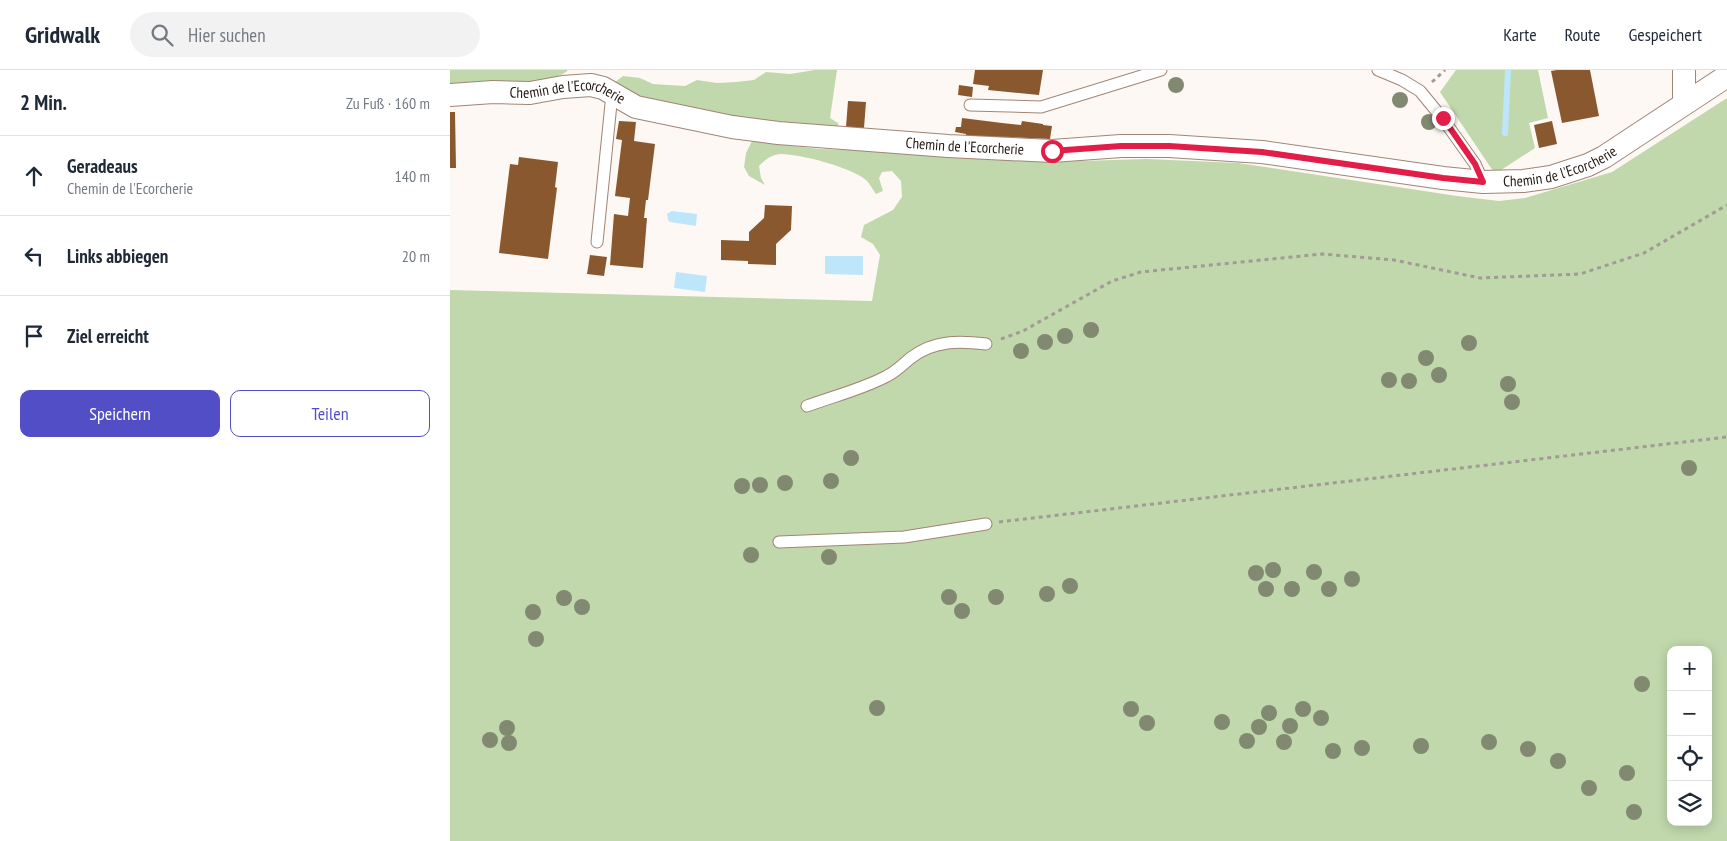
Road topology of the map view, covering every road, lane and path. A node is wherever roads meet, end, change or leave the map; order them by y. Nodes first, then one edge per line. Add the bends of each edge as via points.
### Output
1 (1161, 70) edge
2 (1378, 70) edge
3 (1684, 70) edge
4 (1727, 76) edge
5 (590, 77) edge
6 (612, 94) junction
7 (450, 95) edge
8 (1684, 103) junction
9 (970, 105) dead end
10 (1483, 182) junction
11 (1727, 205) edge
12 (596, 242) dead end
13 (986, 344) joint
14 (807, 406) dead end
15 (1727, 437) edge
16 (986, 524) joint
17 (780, 542) dead end

1 - 9 lane via 1040,107
2 - 10 lane via 1420,91 1475,164
3 - 8 street
4 - 8 street, Chemin de l'Ecorcherie
5 - 6 street, Chemin de l'Ecorcherie
5 - 7 street, Chemin de l'Ecorcherie via 563,87 530,93
6 - 10 street, Chemin de l'Ecorcherie via 636,107 778,133 1052,151 1169,146 1262,152
6 - 12 lane
8 - 10 street, Chemin de l'Ecorcherie via 1604,157 1580,168 1538,180
11 - 13 path via 1644,253 1580,274 1480,278 1394,260 1322,254 1141,272 1112,281 1023,331
13 - 14 lane via 961,341 934,345 921,350 888,376
15 - 16 path
16 - 17 lane via 904,537

